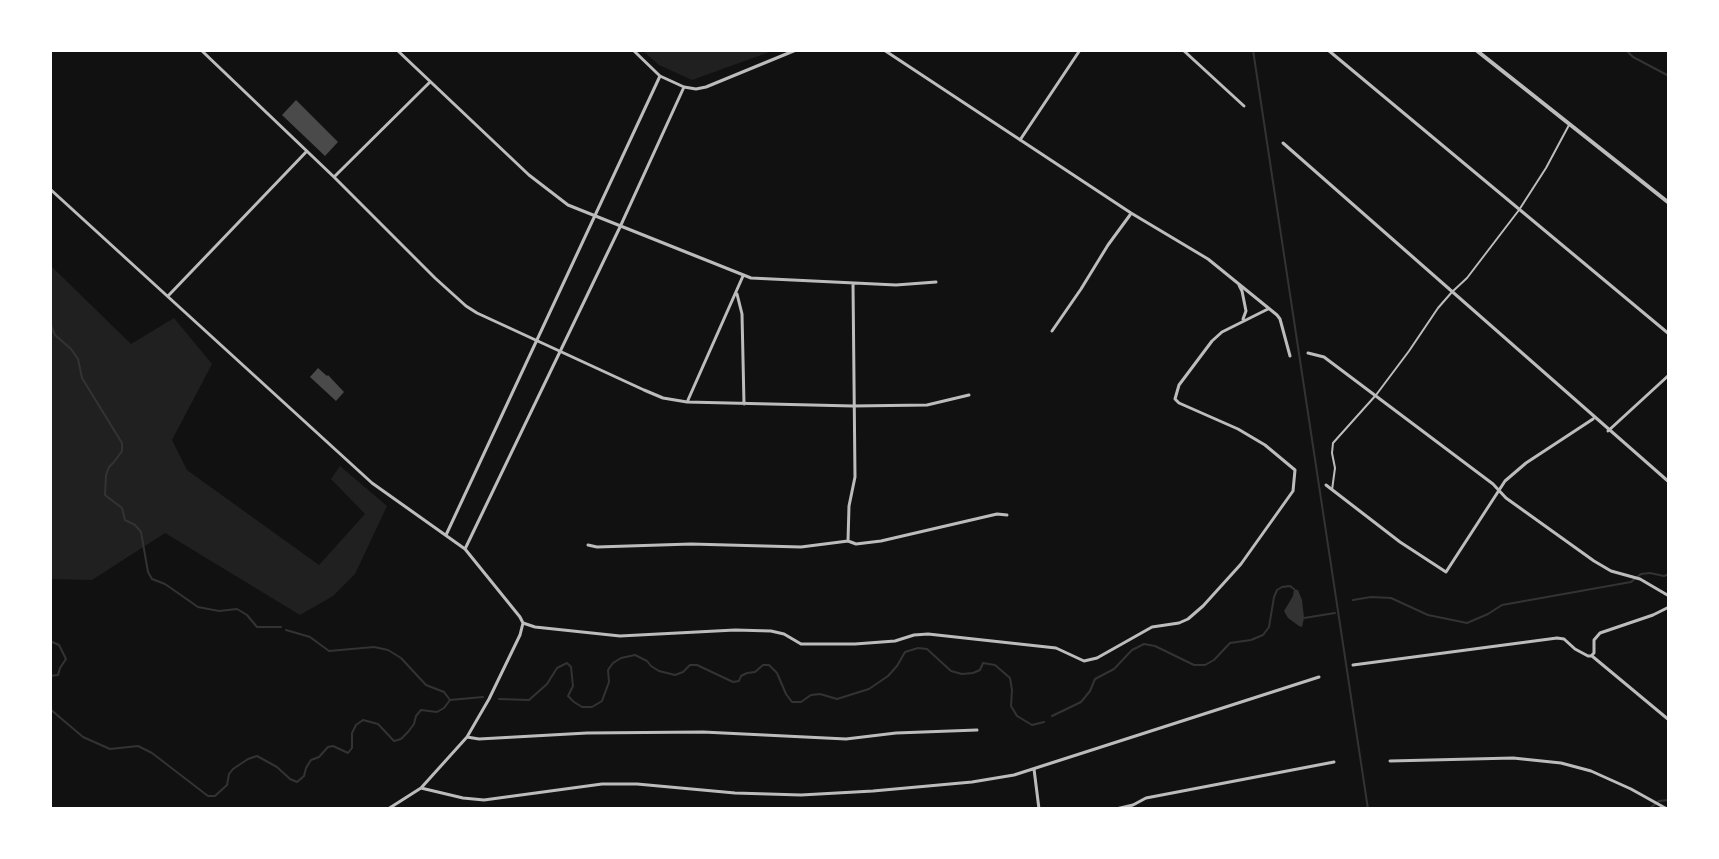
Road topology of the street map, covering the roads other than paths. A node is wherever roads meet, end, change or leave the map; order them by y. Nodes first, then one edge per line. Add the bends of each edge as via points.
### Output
1 (201, 50) edge
2 (397, 50) edge
3 (633, 50) edge
4 (796, 50) edge
5 (884, 50) edge
6 (1080, 50) edge
7 (1183, 50) edge
8 (1328, 50) edge
9 (1476, 50) edge
10 (660, 76) junction
11 (430, 82) junction
12 (684, 87) junction
13 (1244, 106) dead end
14 (1570, 124) junction
15 (1020, 140) junction
16 (1283, 143) dead end
17 (307, 151) junction
18 (334, 177) junction
19 (50, 189) edge
20 (1669, 203) edge
21 (1519, 210) junction
22 (1131, 213) junction
23 (594, 216) junction
24 (620, 227) junction
25 (743, 276) junction
26 (936, 282) dead end
27 (853, 283) junction
28 (1239, 284) junction
29 (1452, 292) junction
30 (737, 294) junction
31 (168, 296) junction
32 (1268, 309) junction
33 (1240, 322) junction
34 (1052, 331) dead end
35 (1669, 334) edge
36 (537, 341) junction
37 (561, 351) junction
38 (1308, 353) dead end
39 (1290, 356) dead end
40 (1669, 375) edge
41 (969, 395) dead end
42 (1376, 395) junction
43 (687, 402) junction
44 (744, 404) junction
45 (853, 406) junction
46 (1594, 418) junction
47 (1608, 431) junction
48 (1669, 482) edge
49 (1326, 485) dead end
50 (1332, 490) junction
51 (1500, 491) junction
52 (1007, 515) dead end
53 (446, 535) junction
54 (848, 541) junction
55 (588, 545) dead end
56 (465, 549) junction
57 (1669, 596) edge
58 (1669, 607) edge
59 (523, 623) junction
60 (1591, 656) junction
61 (1353, 665) dead end
62 (1319, 677) dead end
63 (1669, 720) edge
64 (977, 730) dead end
65 (467, 737) junction
66 (1390, 761) dead end
67 (1334, 762) dead end
68 (1034, 769) junction
69 (421, 788) junction
70 (388, 809) edge
71 (1039, 809) edge
72 (1116, 809) edge
73 (1667, 809) edge

1 - 17 street
2 - 11 street
3 - 10 street
4 - 12 street via 706,87
5 - 15 street
6 - 15 street
7 - 13 street
8 - 21 street
9 - 14 street
10 - 12 street
10 - 23 street
11 - 18 street
11 - 23 street via 557,198
12 - 24 street
14 - 20 street
14 - 21 lane
15 - 22 street
16 - 29 street
17 - 18 street
17 - 31 street
18 - 36 street via 466,306
19 - 31 street
21 - 29 lane
21 - 35 street
22 - 28 street via 1198,252
22 - 34 street
23 - 24 street
23 - 36 street
24 - 25 street
24 - 37 street
25 - 27 street
25 - 30 street
26 - 27 street
27 - 45 street
28 - 32 street
28 - 33 street via 1246,311
29 - 42 lane
29 - 46 street
30 - 43 street
30 - 44 street
31 - 53 street via 372,483
32 - 33 street
32 - 39 street via 1280,319
33 - 59 street via 1212,341 1179,385 1175,399 1265,445 1295,470 1293,491 1241,564 1188,619 1152,627 1089,661 1056,648 928,634 895,641 801,644 771,631 620,636
36 - 37 street
36 - 53 street
37 - 43 street via 663,398
37 - 56 street
38 - 42 street via 1324,357
40 - 47 street
41 - 45 street via 927,405
42 - 50 lane via 1333,443
42 - 51 street
43 - 44 street
44 - 45 street
45 - 54 street via 855,477
46 - 47 street
46 - 51 street via 1526,463
47 - 48 street
49 - 50 street
50 - 51 street via 1446,572
51 - 57 street via 1594,561
52 - 54 street via 881,541
53 - 56 street
54 - 55 street via 801,547
56 - 59 street
58 - 60 street via 1600,633
59 - 65 street
60 - 61 street via 1557,638
60 - 63 street
62 - 68 street
64 - 65 street via 846,739 703,732
65 - 69 street
66 - 73 street via 1513,758 1561,763 1591,771
67 - 72 street via 1146,798
68 - 69 street via 972,782 801,795 602,784 484,800
68 - 71 street
69 - 70 street

